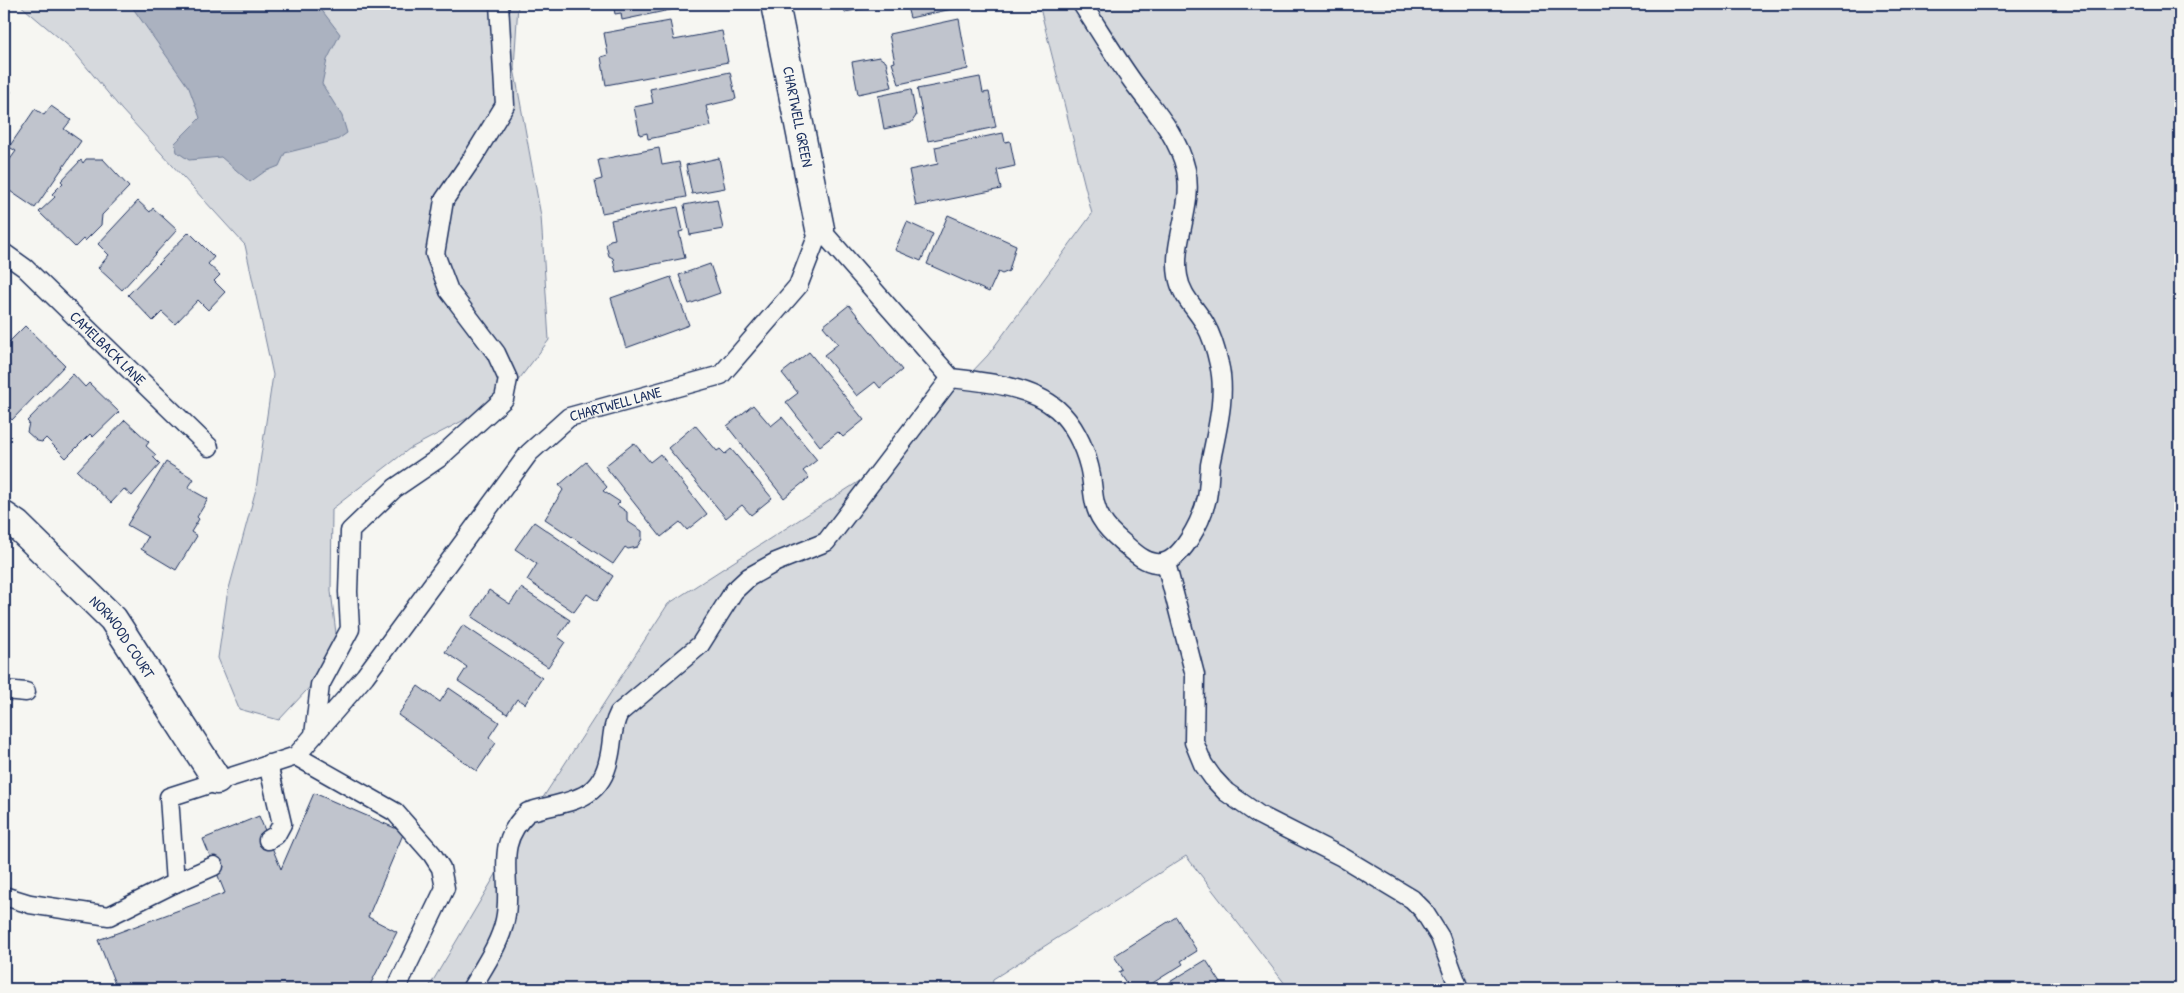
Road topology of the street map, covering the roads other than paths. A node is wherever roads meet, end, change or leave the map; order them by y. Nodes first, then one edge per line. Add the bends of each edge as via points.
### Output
1 (500, 4) edge
2 (775, 4) edge
3 (1082, 4) edge
4 (820, 229) junction
5 (4, 252) edge
6 (951, 378) junction
7 (209, 447) dead end
8 (4, 516) edge
9 (1166, 563) junction
10 (4, 690) edge
11 (26, 692) dead end
12 (314, 735) junction
13 (296, 756) junction
14 (268, 764) junction
15 (216, 780) junction
16 (268, 840) dead end
17 (214, 866) dead end
18 (175, 883) junction
19 (4, 896) edge
20 (396, 989) edge
21 (471, 989) edge
22 (1459, 989) edge

1 - 12 lane via 505,105 444,200 435,254 449,291 496,353 508,379 504,399 439,458 395,488 350,531 350,629 320,685
2 - 4 street, CHARTWELL GREEN
3 - 9 lane via 1133,82 1164,121 1186,170 1185,221 1176,258 1178,276 1180,287 1205,324 1215,346 1223,380 1207,498 1189,540 1175,559
4 - 6 lane
4 - 12 lane, CHARTWELL LANE via 798,286 721,375 569,417 529,453 365,676
5 - 7 lane, CAMELBACK LANE via 26,268
6 - 9 lane via 1005,387 1047,402 1059,410 1079,440 1089,466 1101,519 1138,556 1154,563
6 - 21 lane via 826,542 749,577 734,591 700,645 623,709 613,724 604,774 588,795 528,812 520,819 505,850 508,903 505,922
8 - 15 street, NORWOOD COURT via 113,619
9 - 22 lane via 1195,675 1194,742 1203,764 1226,792 1259,815 1342,857 1412,899 1440,937
10 - 11 lane
12 - 13 lane, CHARTWELL LANE
13 - 14 lane
13 - 20 lane via 395,812 441,868 444,888
14 - 15 lane
14 - 16 lane via 282,824 276,835
15 - 18 lane via 168,797
17 - 18 lane
18 - 19 lane via 109,916 30,904

